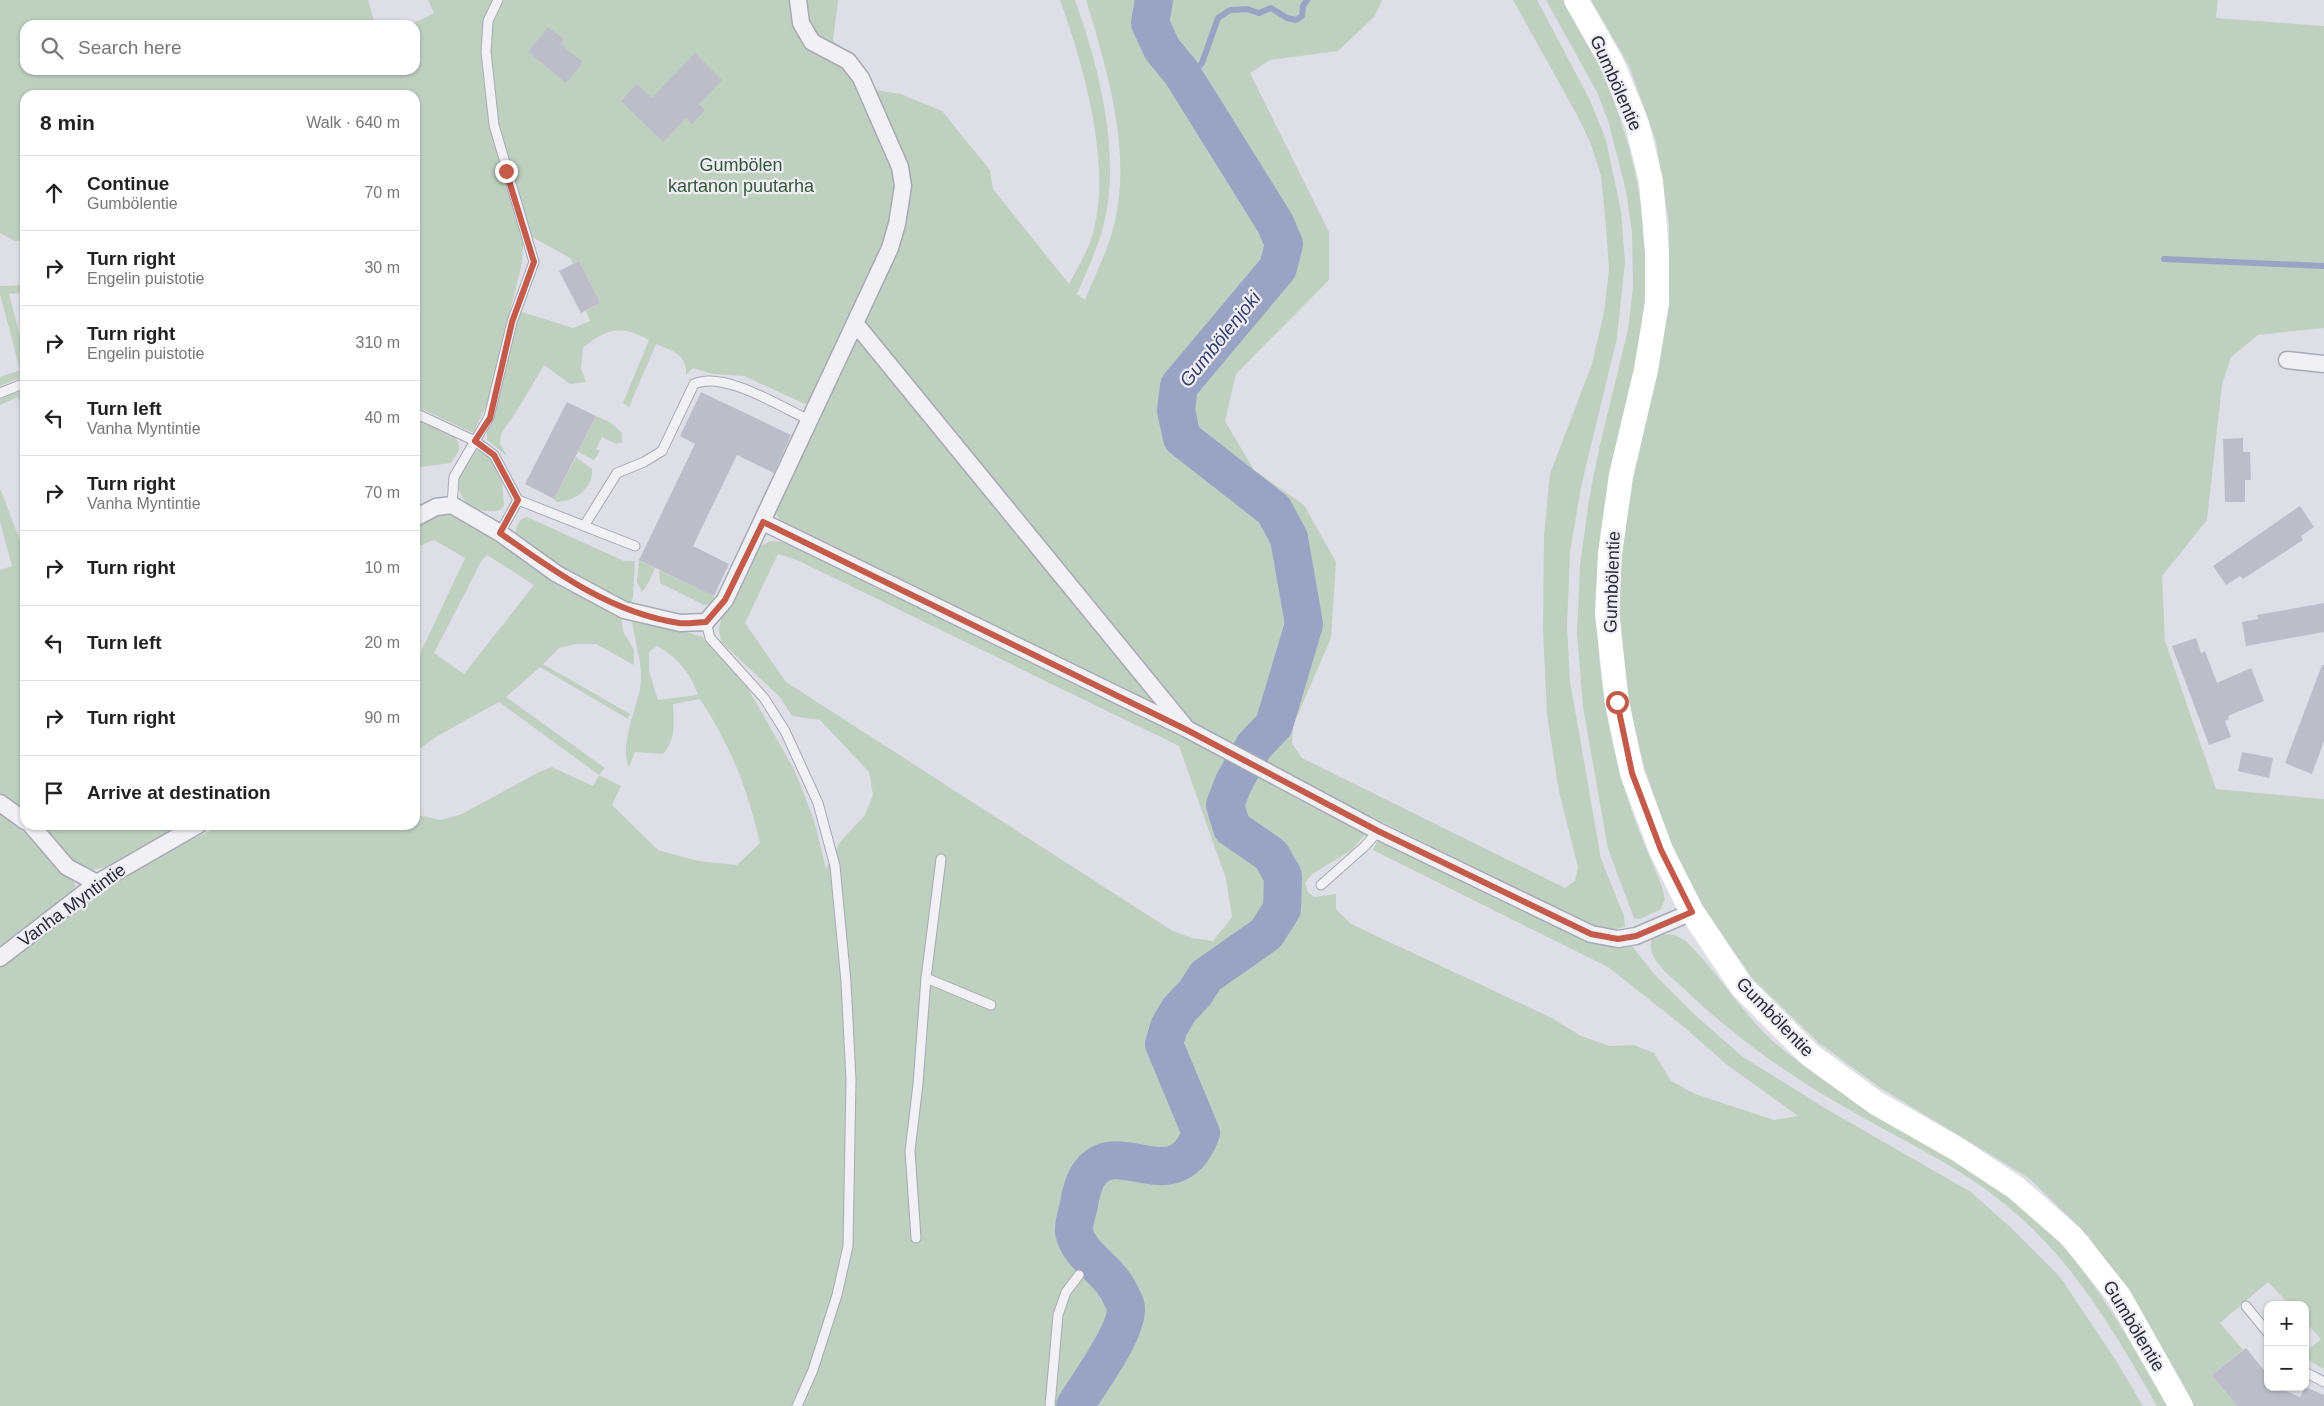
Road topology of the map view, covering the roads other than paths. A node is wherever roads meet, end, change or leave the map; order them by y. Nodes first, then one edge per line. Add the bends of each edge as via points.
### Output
1 (498, 0) edge
2 (798, 0) edge
3 (1576, 0) edge
4 (855, 323) junction
5 (2287, 360) dead end
6 (2324, 364) edge
7 (20, 385) edge
8 (0, 393) edge
9 (420, 415) edge
10 (809, 420) junction
11 (475, 441) junction
12 (518, 500) junction
13 (452, 505) junction
14 (420, 515) edge
15 (763, 522) junction
16 (584, 526) junction
17 (500, 533) junction
18 (635, 546) dead end
19 (706, 622) junction
20 (1187, 730) junction
21 (0, 803) edge
22 (20, 817) edge
23 (35, 830) edge
24 (189, 830) edge
25 (1378, 831) junction
26 (941, 859) dead end
27 (96, 883) junction
28 (1321, 885) dead end
29 (1692, 912) junction
30 (0, 958) edge
31 (926, 978) junction
32 (991, 1005) dead end
33 (916, 1238) dead end
34 (1079, 1274) dead end
35 (2246, 1306) dead end
36 (2264, 1328) edge
37 (2309, 1374) edge
38 (2324, 1382) edge
39 (797, 1406) edge
40 (1050, 1406) edge
41 (2181, 1406) edge

1 - 11 lane via 488,21 486,52 494,125 534,262 512,322 490,418
2 - 4 street via 802,23 812,42 848,61 861,78 900,167 903,186 897,224 890,248
3 - 29 main road, Gumbölentie via 1612,63 1637,124 1651,181 1657,252 1657,303 1646,370 1621,475 1610,554 1607,614 1617,702 1632,773 1661,850
4 - 10 street
4 - 20 street
5 - 6 street
7 - 8 lane
9 - 11 lane
10 - 15 street
10 - 16 lane via 729,383 703,380 694,384 662,451 617,473
11 - 12 lane via 494,455
11 - 13 lane via 454,477
12 - 16 lane
12 - 17 lane
13 - 14 street via 436,507
13 - 17 street
15 - 19 street via 725,600
15 - 20 street
16 - 18 lane
17 - 19 street via 557,574 624,610 680,623
19 - 39 lane via 710,638 764,698 785,731 818,803 835,866 851,1080 848,1246 831,1314 813,1370
20 - 25 street
21 - 22 street
23 - 27 street via 67,867
24 - 27 street, Vanha Myntintie
25 - 28 lane
25 - 29 street via 1591,934 1618,939 1636,936
26 - 31 lane
27 - 30 street, Vanha Myntintie
29 - 41 main road, Gumbölentie via 1742,987 1810,1055 1876,1103 1958,1149 2016,1188 2072,1237 2119,1296
31 - 32 lane
31 - 33 lane via 910,1151
34 - 40 lane via 1066,1292 1058,1315
35 - 36 lane
37 - 38 lane

